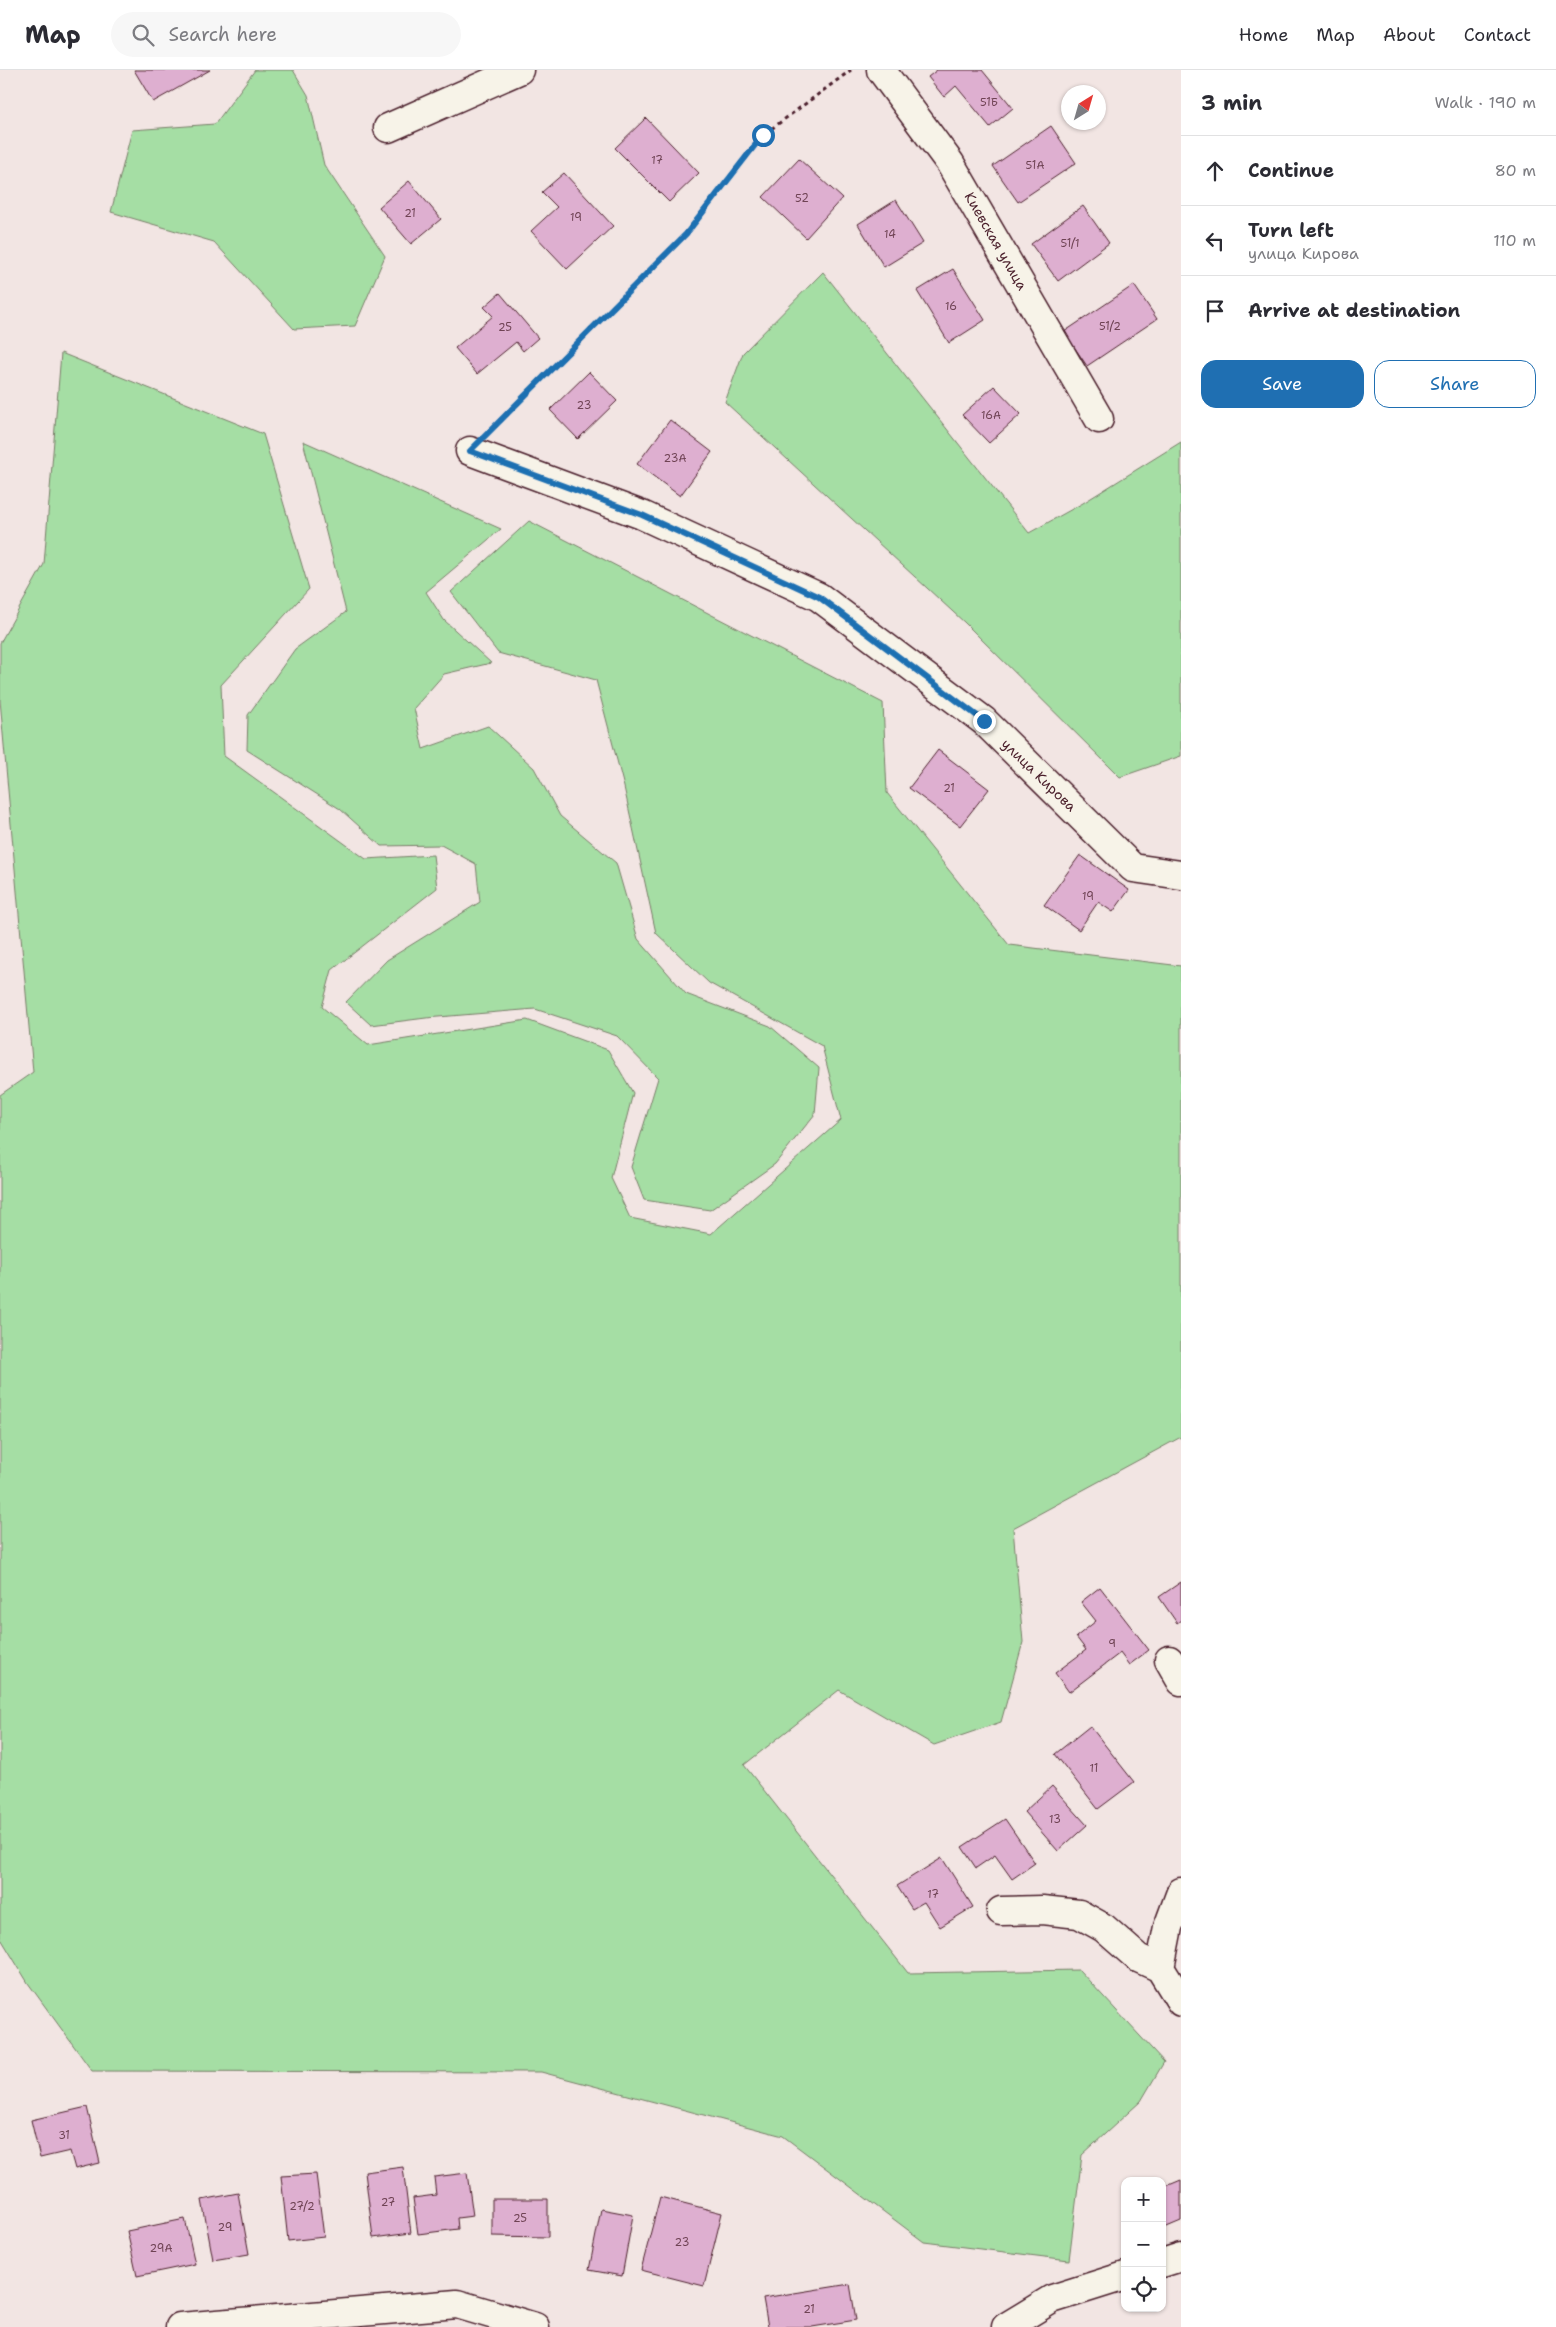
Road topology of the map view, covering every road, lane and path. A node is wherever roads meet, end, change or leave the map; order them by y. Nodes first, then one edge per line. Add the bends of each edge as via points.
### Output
1 (519, 70) edge
2 (851, 70) edge
3 (880, 70) edge
4 (388, 128) dead end
5 (1099, 419) dead end
6 (470, 451) joint
7 (1181, 875) edge
8 (1181, 1892) edge
9 (1001, 1911) dead end
10 (1160, 1968) junction
11 (1181, 2002) edge
12 (1181, 2257) edge
13 (1166, 2263) edge
14 (1121, 2277) edge
15 (180, 2327) edge
16 (535, 2327) edge
17 (1006, 2327) edge

1 - 4 street
2 - 6 path via 763,135 686,234
3 - 5 street, Киевская улица via 950,163
6 - 7 street, улица Кирова via 642,515 819,597 984,721 1133,868
8 - 10 street via 1168,1927
9 - 10 street via 1042,1910 1078,1914 1104,1928 1138,1958
10 - 11 street
12 - 13 street
14 - 17 street via 1052,2299
15 - 16 street via 457,2304

